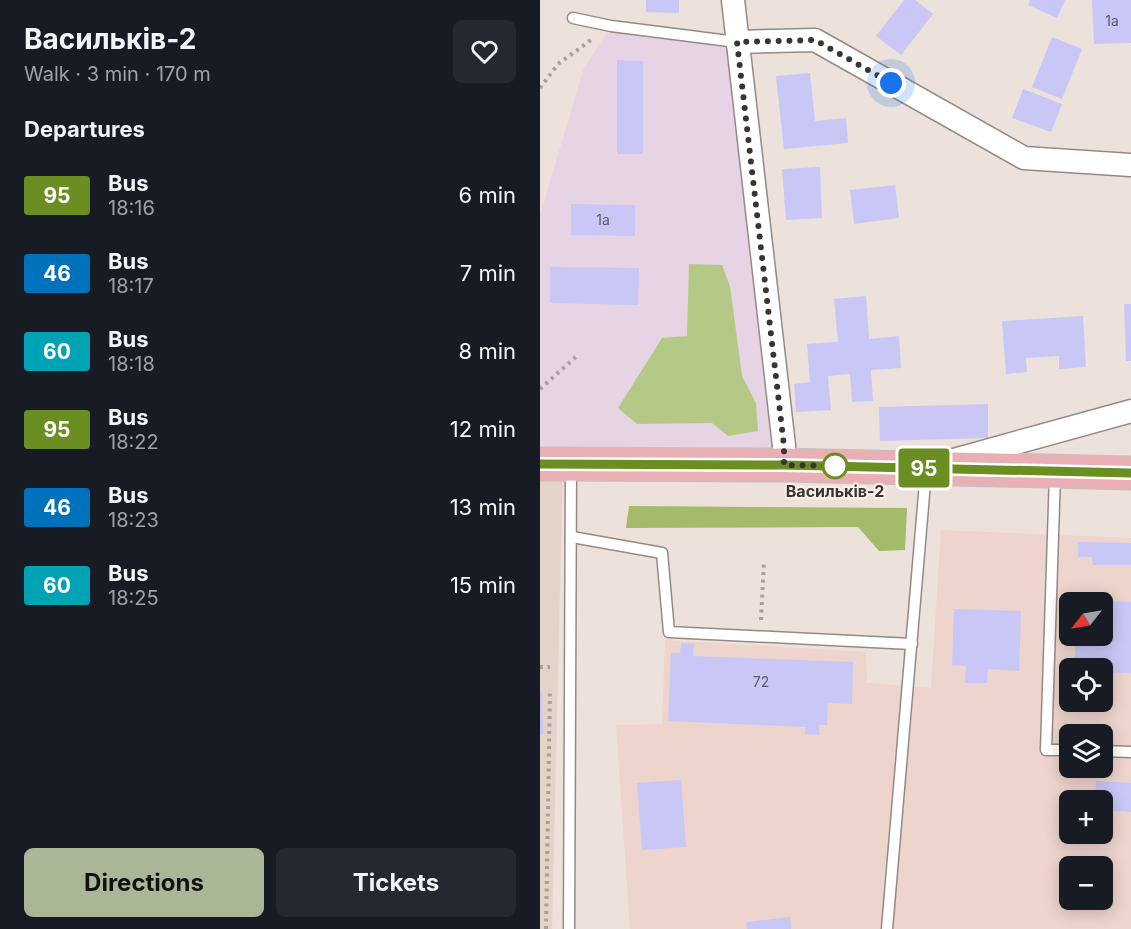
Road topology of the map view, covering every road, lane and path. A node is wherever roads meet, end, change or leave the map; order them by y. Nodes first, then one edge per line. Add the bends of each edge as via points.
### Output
1 (733, 0) edge
2 (573, 18) dead end
3 (611, 26) junction
4 (737, 42) junction
5 (540, 88) edge
6 (1131, 165) edge
7 (577, 356) dead end
8 (540, 389) edge
9 (1131, 411) edge
10 (556, 463) edge
11 (784, 465) junction
12 (926, 468) junction
13 (1055, 471) junction
14 (1131, 473) edge
15 (572, 537) junction
16 (764, 561) dead end
17 (760, 637) junction
18 (912, 644) junction
19 (540, 667) edge
20 (550, 667) dead end
21 (1059, 750) edge
22 (1113, 751) edge
23 (1131, 752) edge
24 (547, 858) dead end
25 (540, 862) edge
26 (569, 929) edge
27 (887, 929) edge

1 - 4 street
2 - 3 lane
3 - 4 lane
3 - 5 path via 558,64
4 - 6 street via 815,40 1024,158
4 - 11 street
7 - 8 path
9 - 12 street
10 - 11 main road
10 - 15 lane
11 - 12 main road
12 - 13 main road
12 - 18 lane
13 - 14 main road
13 - 21 lane via 1046,750
15 - 17 lane via 662,553 669,633
15 - 26 lane
16 - 17 path
17 - 18 lane
18 - 27 lane
19 - 20 path
22 - 23 lane
24 - 25 path

